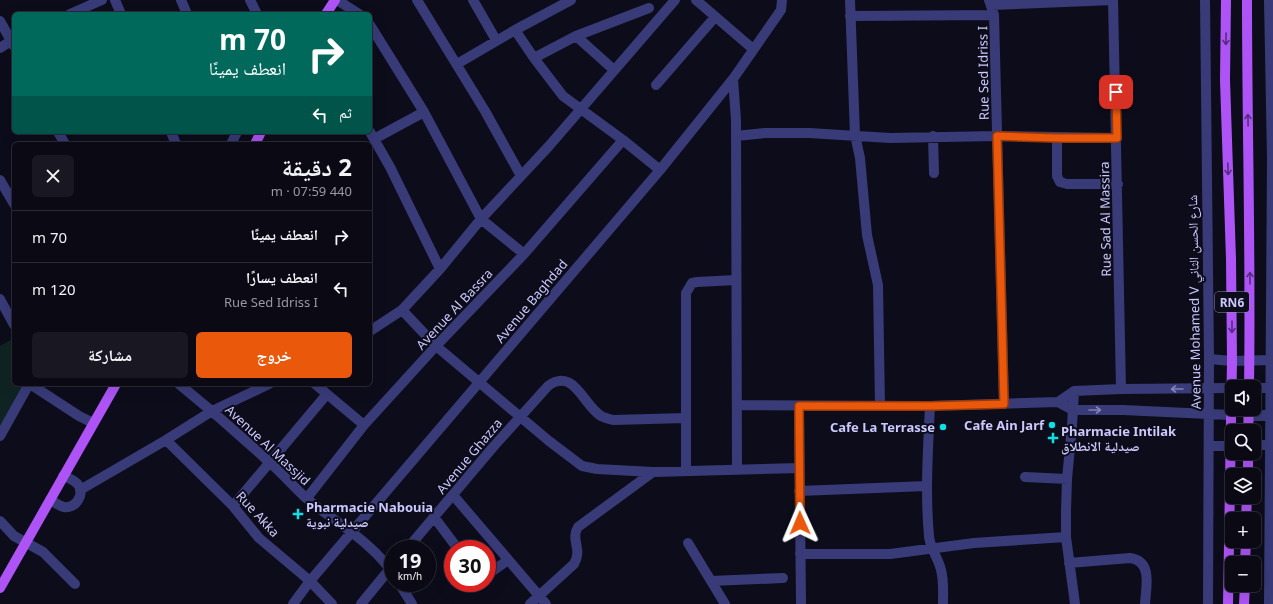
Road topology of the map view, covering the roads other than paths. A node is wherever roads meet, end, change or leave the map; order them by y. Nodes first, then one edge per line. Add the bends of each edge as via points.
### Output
1 (102, 0) edge
2 (115, 0) edge
3 (181, 0) edge
4 (250, 0) edge
5 (336, 0) edge
6 (417, 0) edge
7 (473, 0) edge
8 (572, 0) edge
9 (675, 0) edge
10 (696, 0) edge
11 (850, 0) edge
12 (1113, 0) edge
13 (1205, 0) edge
14 (1226, 0) edge
15 (1247, 0) edge
16 (1269, 0) edge
17 (782, 5) edge
18 (991, 7) edge
19 (649, 8) dead end
20 (75, 12) edge
21 (120, 12) edge
22 (186, 12) edge
23 (255, 12) edge
24 (327, 12) edge
25 (356, 12) edge
26 (850, 16) junction
27 (715, 17) junction
28 (0, 21) edge
29 (372, 28) edge
30 (515, 30) junction
31 (576, 36) junction
32 (12, 40) edge
33 (496, 40) junction
34 (12, 42) edge
35 (0, 48) edge
36 (753, 49) junction
37 (534, 58) junction
38 (457, 64) junction
39 (614, 70) junction
40 (733, 79) junction
41 (1272, 81) edge
42 (656, 85) dead end
43 (580, 109) junction
44 (424, 112) junction
45 (372, 135) edge
46 (855, 135) junction
47 (736, 136) junction
48 (933, 136) junction
49 (997, 136) junction
50 (1057, 138) junction
51 (1117, 138) junction
52 (623, 140) junction
53 (1273, 159) edge
54 (660, 170) junction
55 (934, 173) dead end
56 (520, 176) junction
57 (0, 180) edge
58 (1118, 184) junction
59 (12, 201) edge
60 (481, 219) junction
61 (524, 254) junction
62 (440, 269) junction
63 (736, 280) junction
64 (0, 299) edge
65 (402, 310) junction
66 (3, 311) edge
67 (12, 322) edge
68 (372, 331) edge
69 (436, 346) junction
70 (1209, 359) junction
71 (1250, 360) junction
72 (1271, 360) junction
73 (1232, 361) junction
74 (1231, 380) edge
75 (1249, 380) edge
76 (479, 382) junction
77 (29, 386) edge
78 (33, 386) edge
79 (115, 386) edge
80 (181, 386) edge
81 (265, 386) edge
82 (317, 386) edge
83 (1225, 388) edge
84 (1261, 388) edge
85 (1272, 388) edge
86 (1121, 389) junction
87 (1209, 389) junction
88 (1074, 391) junction
89 (327, 394) junction
90 (1058, 402) junction
91 (1004, 404) junction
92 (738, 405) junction
93 (799, 406) junction
94 (880, 406) junction
95 (930, 406) junction
96 (1073, 410) junction
97 (212, 411) junction
98 (1261, 414) edge
99 (1208, 415) junction
100 (1225, 415) edge
101 (1272, 415) edge
102 (520, 416) junction
103 (685, 418) junction
104 (93, 423) junction
105 (364, 425) junction
106 (0, 436) edge
107 (166, 440) junction
108 (1261, 445) edge
109 (1271, 445) junction
110 (1209, 446) junction
111 (1225, 446) edge
112 (1232, 460) edge
113 (269, 462) junction
114 (799, 468) junction
115 (737, 470) junction
116 (686, 471) junction
117 (652, 472) junction
118 (64, 476) junction
119 (1025, 477) dead end
120 (1067, 479) junction
121 (927, 486) junction
122 (80, 490) junction
123 (800, 492) junction
124 (453, 495) junction
125 (307, 498) junction
126 (50, 500) junction
127 (233, 506) junction
128 (434, 517) junction
129 (0, 520) edge
130 (352, 533) junction
131 (1066, 537) junction
132 (415, 540) edge
133 (451, 540) edge
134 (26, 543) junction
135 (688, 543) dead end
136 (931, 549) junction
137 (800, 554) junction
138 (508, 560) junction
139 (384, 562) edge
140 (1069, 563) junction
141 (496, 569) edge
142 (384, 578) edge
143 (783, 578) dead end
144 (310, 581) junction
145 (711, 581) junction
146 (76, 584) dead end
147 (0, 588) edge
148 (405, 592) edge
149 (1245, 592) edge
150 (539, 596) junction
151 (293, 604) edge
152 (332, 604) edge
153 (361, 604) edge
154 (412, 604) edge
155 (530, 604) edge
156 (546, 604) edge
157 (725, 604) edge
158 (801, 604) edge
159 (943, 604) edge
160 (1075, 604) edge
161 (1145, 604) edge
162 (1208, 604) edge
163 (1228, 604) edge
164 (1244, 604) edge
165 (1269, 604) edge

1 - 20 street
2 - 21 street
3 - 22 street
4 - 23 street
5 - 24 main road
5 - 25 street
6 - 38 street
7 - 33 street
8 - 30 street
9 - 39 street
10 - 27 street
11 - 26 street
12 - 18 street
12 - 51 street, Rue Sad Al Massira
13 - 70 street, Avenue Mohamed V شارع الحسن الثاني
14 -> 73 main road, RN6 via 1225,80
71 -> 15 main road, RN6
16 - 41 street
17 - 36 street, Avenue Baghdad
18 - 26 street
18 - 49 street, Rue Sed Idriss I
19 - 31 street
26 - 46 street
27 - 36 street
27 - 42 street
28 - 32 street
29 - 44 street
30 - 33 street
30 - 37 street
31 - 37 street
31 - 39 street
33 - 38 street
34 - 35 street
36 - 40 street, Avenue Baghdad
37 - 43 street via 563,96
38 - 56 street
39 - 43 street
40 - 47 street
40 - 54 street, Avenue Baghdad
41 - 53 street
43 - 52 street
43 - 56 street
44 - 45 street
44 - 60 street
45 - 62 street
46 - 47 street via 765,133
46 - 48 street via 890,138
46 - 94 street via 860,158 867,235 878,286
47 - 63 street
48 - 49 street
48 - 55 street
49 - 50 street
49 - 91 street, Rue Sed Idriss I
50 - 51 street
50 - 58 street via 1057,176 1060,182
51 - 58 street, Rue Sad Al Massira
52 - 54 street
52 - 61 street, Avenue Al Bassra
53 - 72 street
54 - 76 street, Avenue Baghdad
56 - 60 street
57 - 59 street
58 - 86 street, Rue Sad Al Massira
60 - 61 street
60 - 62 street
61 - 69 street, Avenue Al Bassra
62 - 65 street
63 - 92 street
63 - 103 street via 692,283 686,293
64 - 66 street
65 - 68 street
65 - 69 street
66 - 67 street
69 - 76 street
69 - 105 street, Avenue Al Bassra
70 - 73 street
70 - 87 street, Avenue Mohamed V شارع الحسن الثاني
71 - 72 street
71 - 73 street
71 - 75 main road, RN6
72 - 85 street
73 - 74 main road, RN6
76 - 102 street
76 - 130 street, Avenue Baghdad
77 - 106 street
78 - 104 street
79 - 104 main road
80 - 97 street, Avenue Al Massjid
81 - 97 street
82 - 89 street
83 - 87 street
84 - 85 street
85 - 101 street
87 -> 86 street
86 - 88 street
87 - 99 street, Avenue Mohamed V شارع الحسن الثاني
88 - 90 street
88 - 96 street
89 - 105 street
89 - 113 street
90 - 91 street
90 - 96 street
91 - 95 street
92 - 93 street
92 - 115 street
93 - 94 street
93 - 114 street
94 - 95 street
95 - 121 street
96 -> 99 street
96 - 120 street
97 - 107 street
97 - 113 street, Avenue Al Massjid
98 - 101 street
99 - 100 street
99 - 110 street, Avenue Mohamed V شارع الحسن الثاني
101 - 109 street
102 - 103 street, Avenue Ghazza via 548,386 562,381 570,383 596,412 606,418
102 - 117 street via 582,466
102 - 124 street, Avenue Ghazza
103 - 116 street
104 - 118 main road
105 - 125 street, Avenue Al Bassra
107 - 122 street
107 - 127 street, Rue Akka
108 - 109 street
109 - 165 street
110 - 111 street
110 - 162 street, Avenue Mohamed V شارع الحسن الثاني
112 - 163 main road, RN6
113 - 125 street, Avenue Al Massjid
113 - 127 street
114 - 115 street
114 - 123 street
115 - 116 street
116 - 117 street
117 - 150 street via 578,527 575,536 578,552 574,564
118 - 122 street via 76,483
118 - 126 main road
119 - 120 street
120 - 131 street
121 - 123 street
121 - 136 street
122 - 126 street via 79,499 69,507
123 - 137 street
124 - 128 street, Avenue Ghazza
124 - 138 street
125 - 130 street, Avenue Al Massjid
126 - 134 main road
127 - 144 street, Rue Akka via 259,538
128 - 132 street, Avenue Ghazza
128 - 133 street
129 - 134 street via 14,536
130 - 139 street, Avenue Al Massjid
130 - 144 street, Avenue Baghdad
131 - 136 street via 974,543
131 - 140 street
134 - 146 street via 43,552
134 - 147 main road
135 - 145 street
136 - 137 street via 890,554
136 - 159 street via 941,569
137 - 158 street
138 - 141 street
138 - 150 street
140 - 160 street
140 - 161 street via 1130,558 1139,560 1146,575
142 - 153 street
143 - 145 street
144 - 151 street, Avenue Baghdad
144 - 152 street, Rue Akka
145 - 157 street
148 - 154 street
149 - 164 main road
150 - 155 street
150 - 156 street

